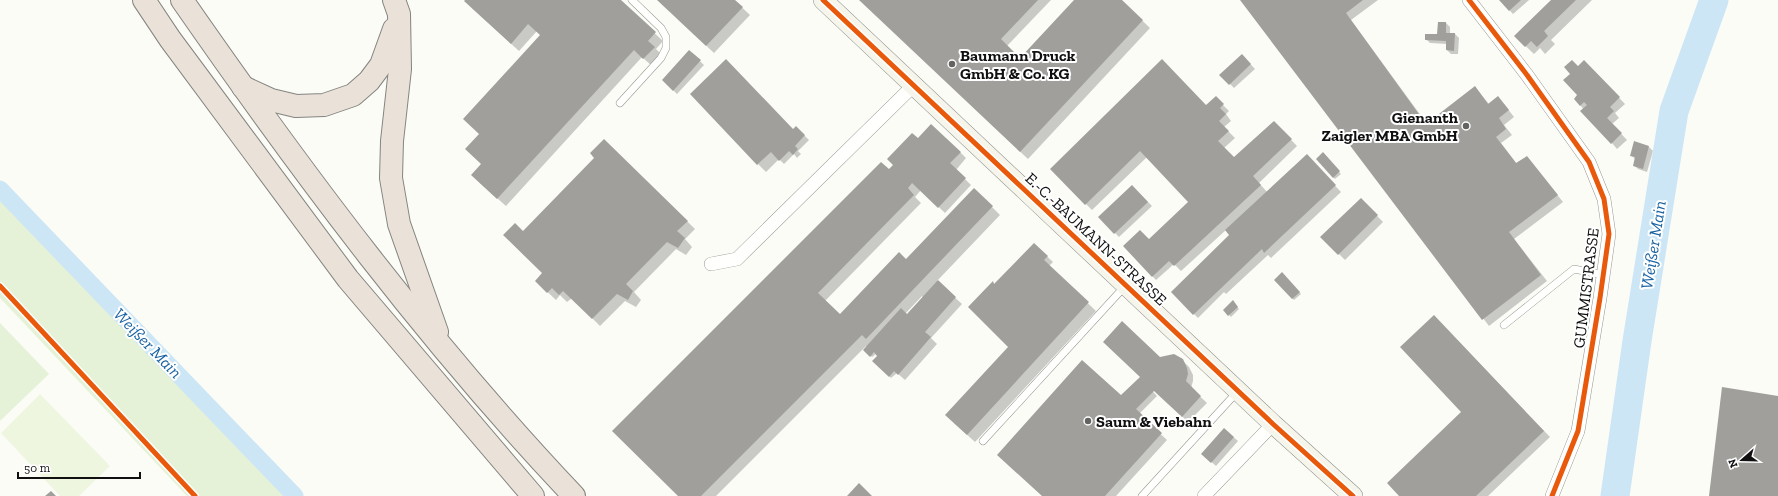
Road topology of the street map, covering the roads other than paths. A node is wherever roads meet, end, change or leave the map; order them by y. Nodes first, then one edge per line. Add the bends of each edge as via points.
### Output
1 (144, 0) edge
2 (182, 0) edge
3 (632, 0) edge
4 (822, 0) edge
5 (1468, 0) edge
6 (397, 7) edge
7 (241, 86) junction
8 (914, 86) junction
9 (620, 103) dead end
10 (711, 264) dead end
11 (1604, 275) junction
12 (1126, 285) junction
13 (1504, 325) dead end
14 (442, 348) junction
15 (1238, 391) junction
16 (1273, 424) junction
17 (983, 441) dead end
18 (1147, 494) edge
19 (533, 496) edge
20 (574, 496) edge
21 (1204, 496) edge
22 (1353, 496) edge
23 (1552, 496) edge

1 - 19 highway via 170,39 348,279
2 - 7 highway
3 - 9 lane via 661,28 666,37 666,48 661,58
4 - 8 street, E.-C.-BAUMANN-STRASSE
5 - 11 street, GUMMISTRASSE via 1527,75 1589,162 1604,199 1609,234
6 - 7 highway via 381,64 369,81 353,95 324,105 296,106 271,100
6 - 14 highway via 400,69 392,141 391,178 399,224
7 - 14 highway via 323,197
8 - 10 street via 736,259
8 - 12 street, E.-C.-BAUMANN-STRASSE
11 - 13 lane via 1574,269
11 - 23 street, GUMMISTRASSE via 1578,431
12 - 15 street, E.-C.-BAUMANN-STRASSE
12 - 17 lane
14 - 20 highway
15 - 16 street, E.-C.-BAUMANN-STRASSE
15 - 18 lane
16 - 21 street
16 - 22 street, E.-C.-BAUMANN-STRASSE

